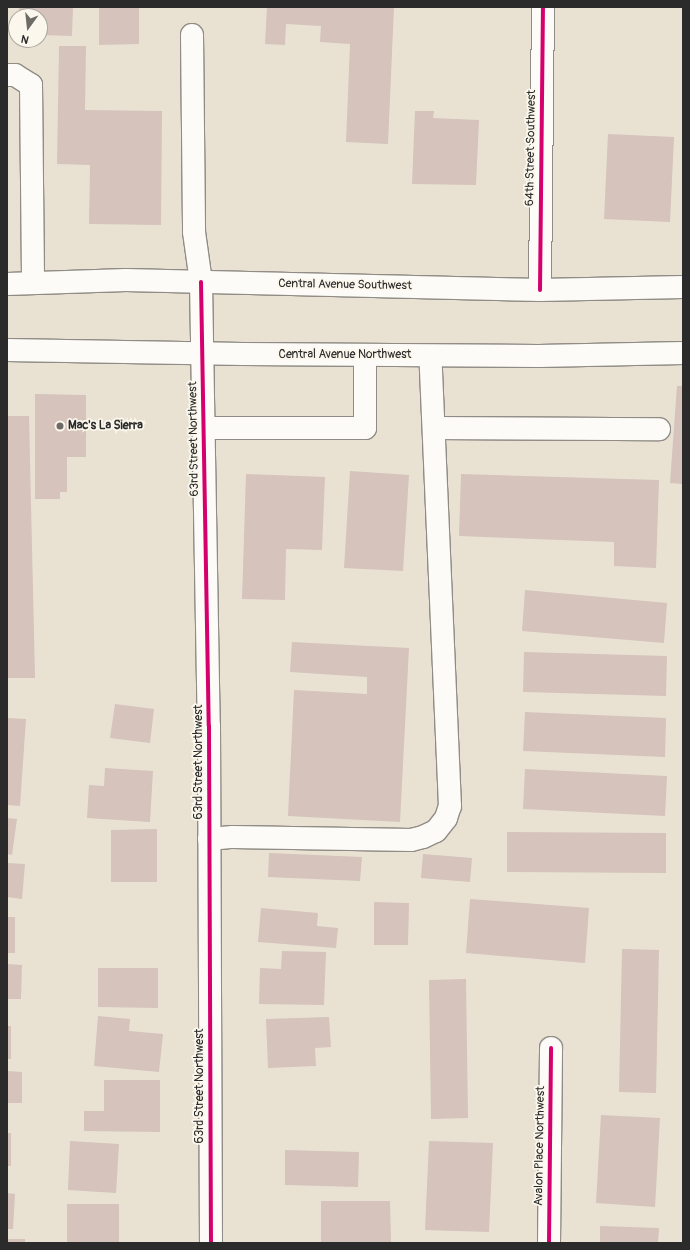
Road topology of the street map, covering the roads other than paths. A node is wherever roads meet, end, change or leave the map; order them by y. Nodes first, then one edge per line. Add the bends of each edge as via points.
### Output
1 (543, 7) edge
2 (192, 35) dead end
3 (7, 75) edge
4 (202, 282) junction
5 (33, 283) junction
6 (7, 284) edge
7 (683, 287) edge
8 (540, 290) junction
9 (7, 350) edge
10 (683, 353) edge
11 (202, 354) junction
12 (365, 355) junction
13 (430, 356) junction
14 (204, 428) junction
15 (434, 428) junction
16 (659, 429) dead end
17 (209, 839) junction
18 (551, 1048) dead end
19 (211, 1243) edge
20 (549, 1243) edge

1 - 8 street, 64th Street Southwest
2 - 4 street, 63rd Street Northwest via 194,232
3 - 5 street via 14,75 32,85
4 - 5 street, Central Avenue Southwest via 126,280
4 - 8 street, Central Avenue Southwest
4 - 11 street, 63rd Street Northwest
5 - 6 street, Central Avenue Southwest
7 - 8 street, Central Avenue Southwest
9 - 11 street, Central Avenue Northwest
10 - 13 street, Central Avenue Northwest
11 - 12 street, Central Avenue Northwest
11 - 14 street, 63rd Street Northwest
12 - 13 street, Central Avenue Northwest
12 - 14 street via 366,428
13 - 15 street
14 - 17 street, 63rd Street Northwest
15 - 16 street
15 - 17 street via 450,806 446,818 436,831 411,840 234,837
17 - 19 street, 63rd Street Northwest
18 - 20 street, Avalon Place Northwest

